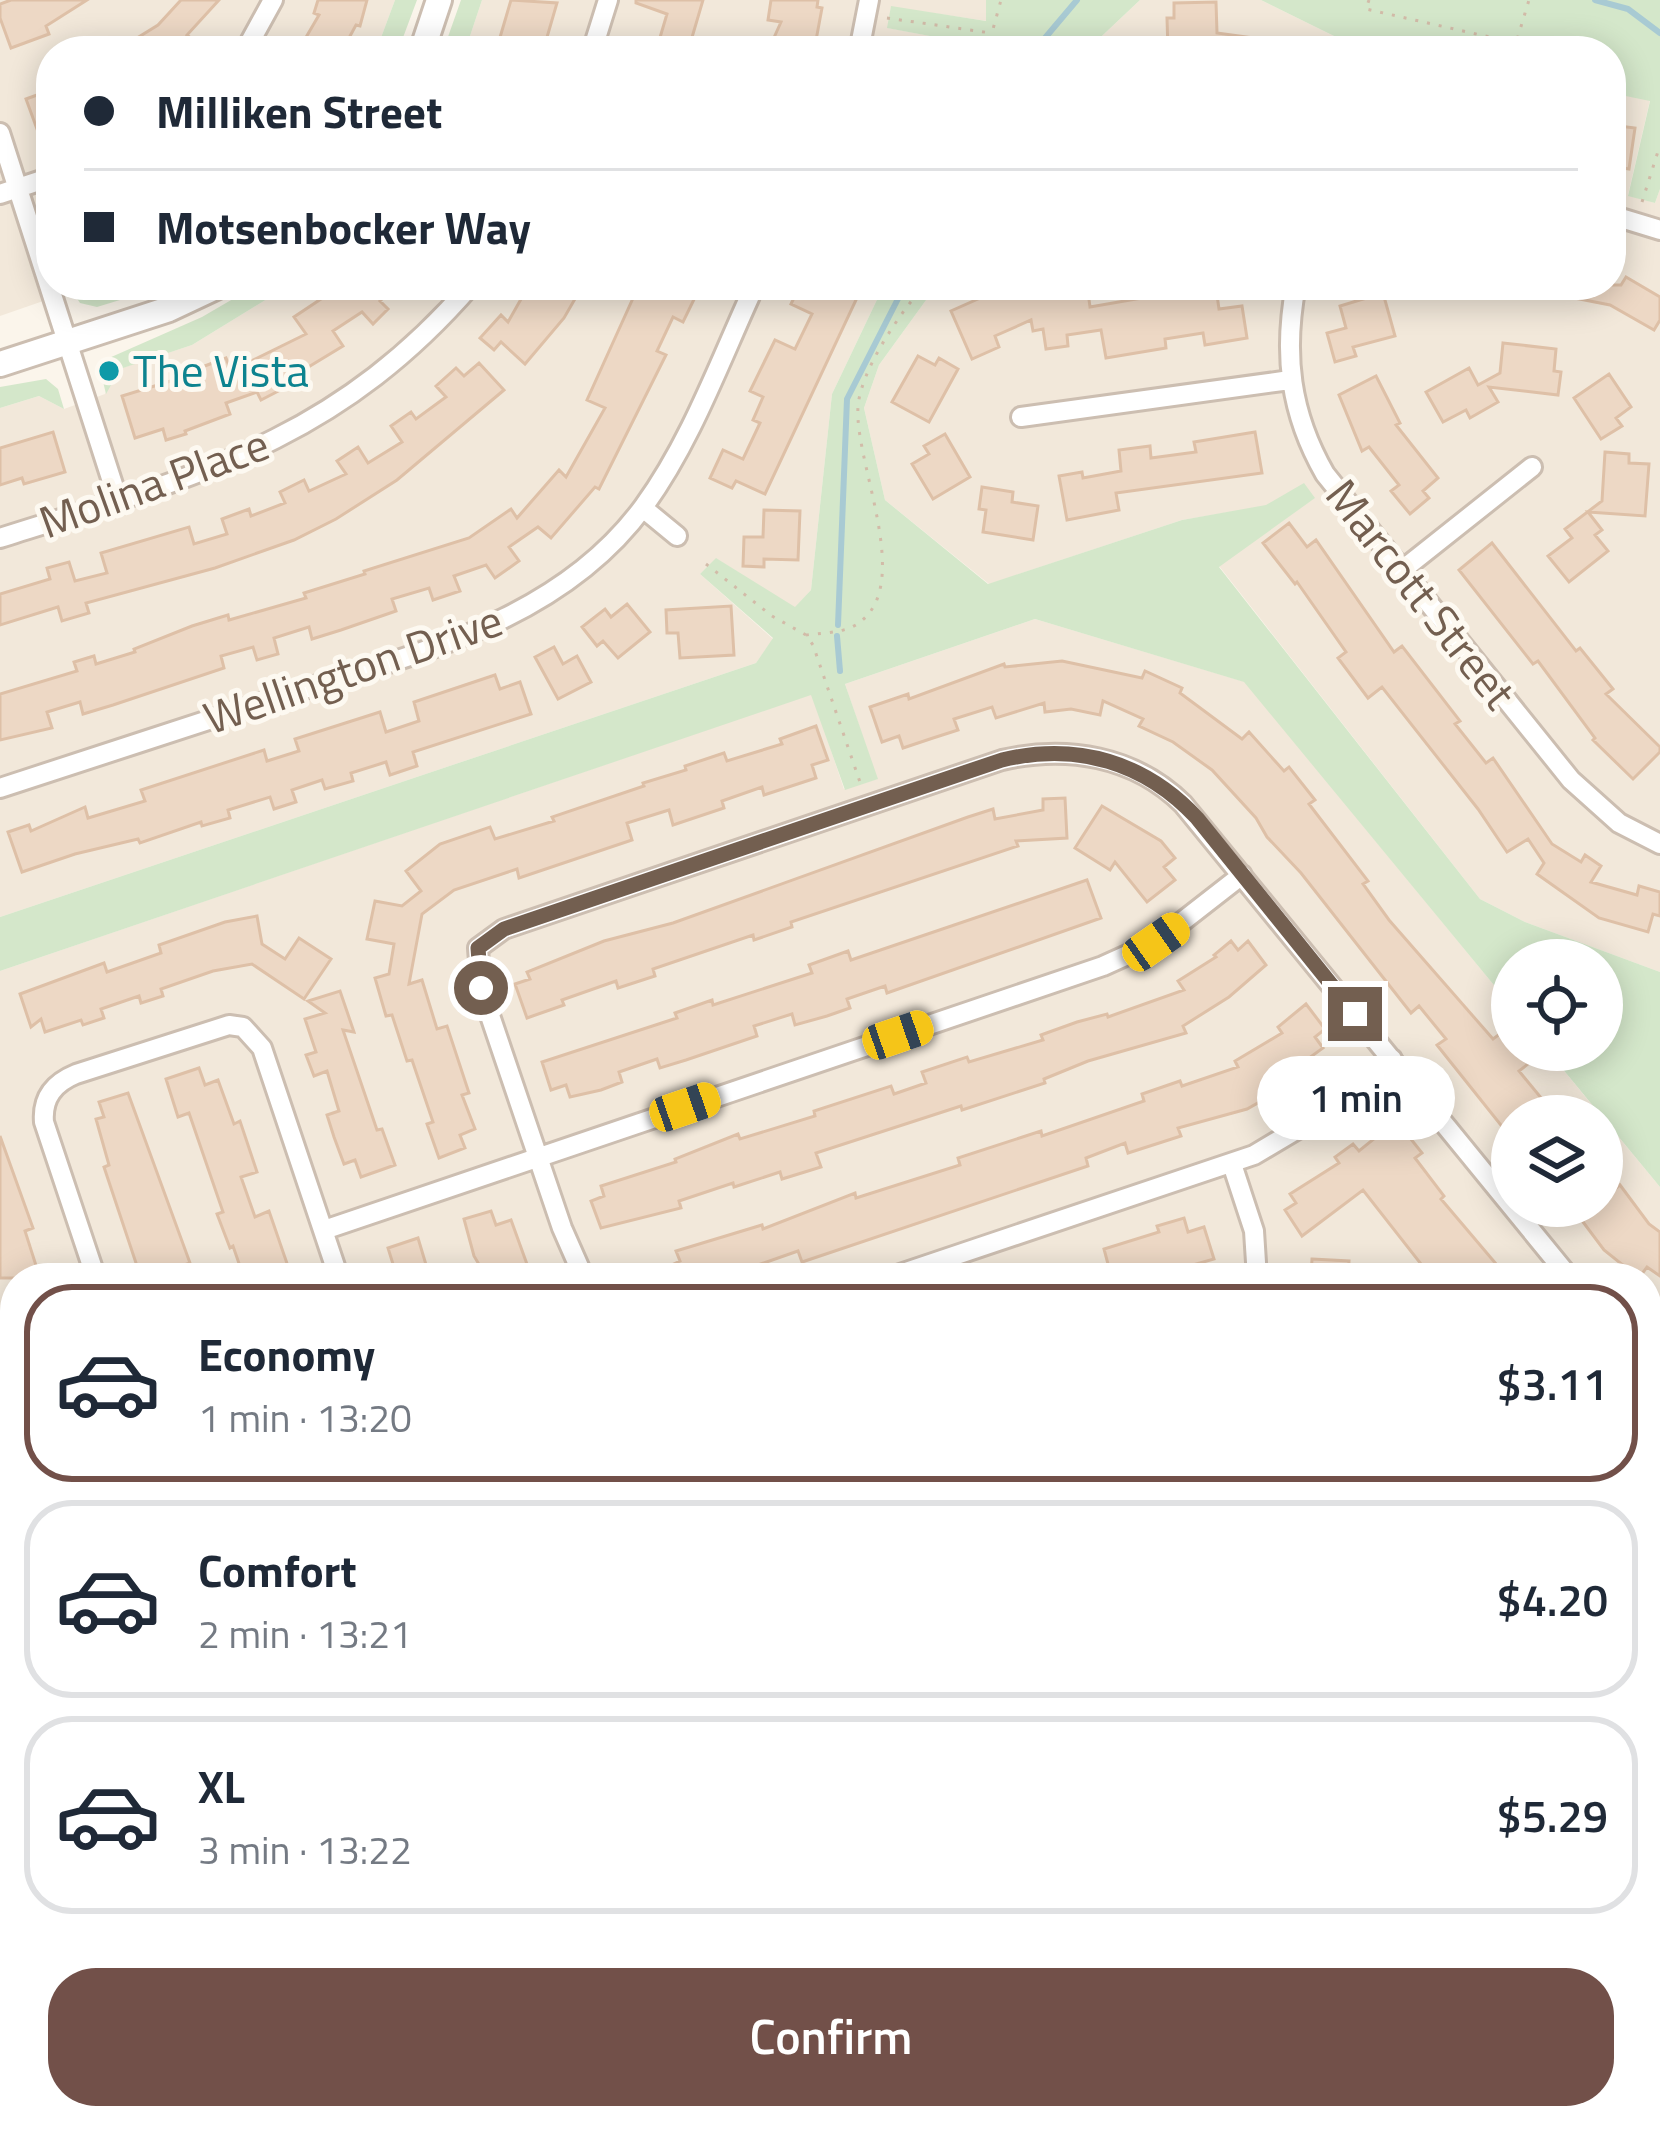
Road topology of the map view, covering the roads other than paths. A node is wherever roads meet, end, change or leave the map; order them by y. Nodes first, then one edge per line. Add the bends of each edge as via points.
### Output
1 (273, 0) edge
2 (440, 0) edge
3 (608, 0) edge
4 (869, 0) edge
5 (253, 36) edge
6 (427, 36) edge
7 (597, 36) edge
8 (862, 36) edge
9 (0, 133) edge
10 (9, 190) edge
11 (1626, 220) edge
12 (1660, 230) edge
13 (36, 258) edge
14 (52, 300) edge
15 (188, 300) edge
16 (456, 300) edge
17 (748, 300) edge
18 (1294, 300) edge
19 (69, 342) junction
20 (0, 364) edge
21 (1290, 380) junction
22 (1022, 417) dead end
23 (1532, 467) dead end
24 (118, 500) junction
25 (643, 508) junction
26 (677, 536) dead end
27 (0, 538) edge
28 (1401, 571) junction
29 (0, 788) edge
30 (1660, 844) edge
31 (1242, 875) junction
32 (1392, 1059) junction
33 (538, 1156) junction
34 (1232, 1164) junction
35 (324, 1230) junction
36 (91, 1263) edge
37 (335, 1263) edge
38 (577, 1263) edge
39 (933, 1263) edge
40 (1256, 1263) edge
41 (1558, 1263) edge

1 - 5 street
2 - 6 street
3 - 7 street
4 - 8 street
9 - 10 street
10 - 13 street
11 - 12 street
14 - 19 street
15 - 19 street
16 - 24 street, Molina Place via 386,370 324,413 256,451
17 - 25 street, Wellington Drive
18 - 21 street, Marcott Street
19 - 20 street
19 - 24 street
21 - 22 street
21 - 28 street, Marcott Street via 1315,457
23 - 28 street
24 - 27 street, Molina Place
25 - 26 street
25 - 29 street, Wellington Drive via 560,585 483,630
28 - 30 street, Marcott Street via 1587,797
31 - 32 street
31 - 33 street via 1156,942 1115,961
31 - 33 street via 1197,818 1151,778 1084,755 1022,755 504,929 478,948 481,988
32 - 34 street via 1293,1134
32 - 41 street
33 - 35 street
33 - 38 street
34 - 39 street
34 - 40 street
35 - 36 street via 262,1048 243,1027 214,1027 76,1073 47,1097 44,1122
35 - 37 street

